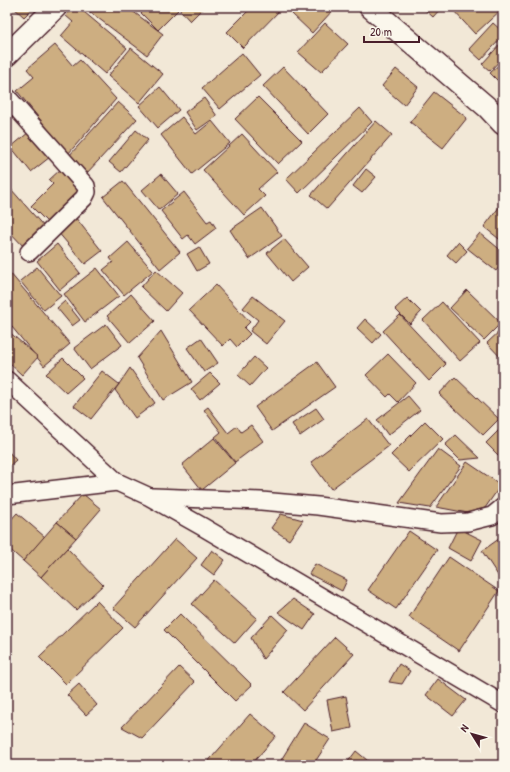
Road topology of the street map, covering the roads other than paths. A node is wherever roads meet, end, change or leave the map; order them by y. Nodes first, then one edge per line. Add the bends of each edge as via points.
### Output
1 (56, 7) edge
2 (370, 7) edge
3 (7, 55) edge
4 (7, 97) edge
5 (503, 124) edge
6 (29, 252) dead end
7 (7, 380) edge
8 (117, 482) junction
9 (7, 495) edge
10 (150, 497) junction
11 (503, 507) edge
12 (503, 704) edge

1 - 3 street
2 - 5 street via 488,108
4 - 6 street via 86,186 87,192 84,198
7 - 8 street
8 - 9 street
8 - 10 street
10 - 11 street via 318,506 441,523 468,522 492,516
10 - 12 street

